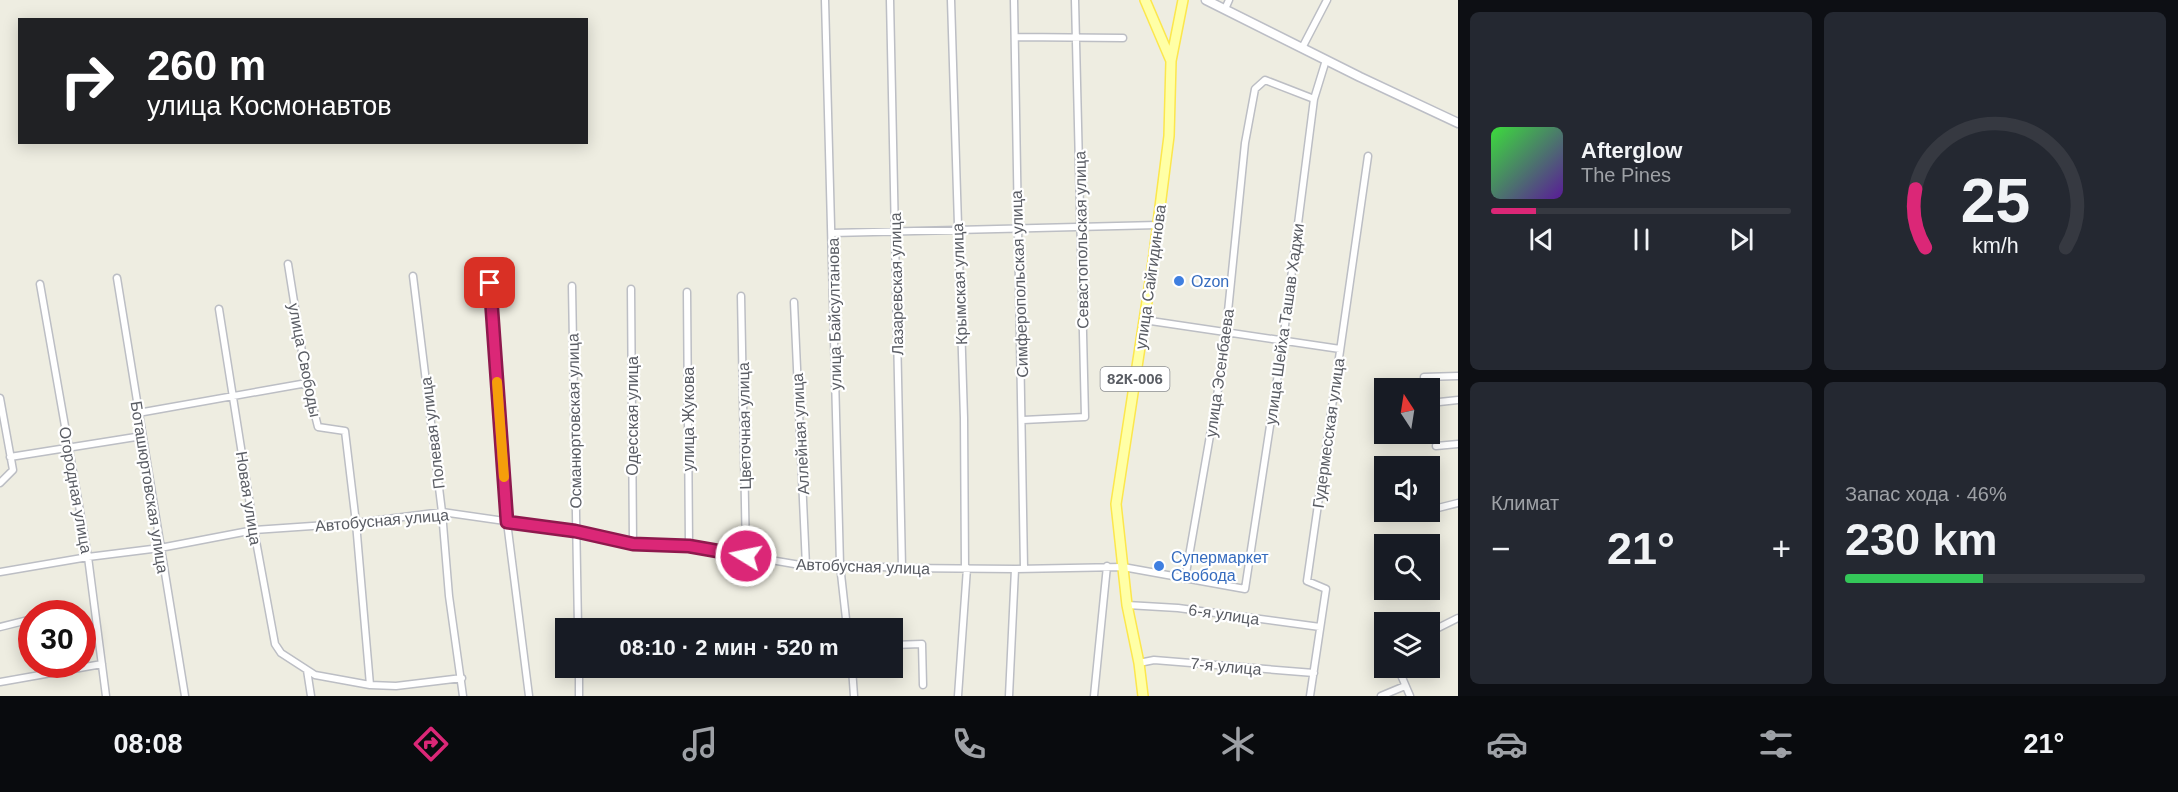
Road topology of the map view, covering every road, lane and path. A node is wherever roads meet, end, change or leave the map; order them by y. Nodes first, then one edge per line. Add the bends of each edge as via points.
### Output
1 (825, 0) edge
2 (890, 0) edge
3 (951, 0) edge
4 (1014, 0) edge
5 (1075, 0) edge
6 (1145, 0) edge
7 (1183, 0) edge
8 (1206, 0) edge
9 (1229, 0) edge
10 (1327, 0) edge
11 (1225, 9) junction
12 (1015, 38) junction
13 (1076, 38) junction
14 (1123, 38) dead end
15 (1302, 48) junction
16 (1171, 60) junction
17 (1326, 60) junction
18 (1314, 99) junction
19 (1458, 123) edge
20 (1368, 156) dead end
21 (1158, 225) junction
22 (1081, 227) junction
23 (1017, 229) junction
24 (958, 230) junction
25 (895, 232) junction
26 (832, 233) junction
27 (288, 264) dead end
28 (413, 276) dead end
29 (117, 278) dead end
30 (490, 283) dead end
31 (40, 284) dead end
32 (572, 286) dead end
33 (631, 289) dead end
34 (687, 292) dead end
35 (741, 296) dead end
36 (794, 302) dead end
37 (219, 309) dead end
38 (1144, 320) junction
39 (1227, 331) junction
40 (1283, 341) junction
41 (1340, 349) junction
42 (1458, 376) edge
43 (1424, 377) dead end
44 (307, 383) junction
45 (234, 396) junction
46 (0, 399) edge
47 (1458, 400) edge
48 (1440, 402) edge
49 (138, 412) junction
50 (1023, 420) junction
51 (142, 436) junction
52 (1458, 444) edge
53 (1436, 446) dead end
54 (69, 448) junction
55 (10, 457) junction
56 (0, 483) edge
57 (1458, 503) edge
58 (1440, 508) edge
59 (442, 512) junction
60 (507, 522) junction
61 (356, 523) junction
62 (254, 530) junction
63 (575, 531) junction
64 (633, 544) junction
65 (689, 546) junction
66 (160, 548) junction
67 (746, 556) junction
68 (88, 557) junction
69 (840, 565) junction
70 (806, 566) junction
71 (1107, 566) junction
72 (1123, 567) junction
73 (902, 568) junction
74 (966, 568) junction
75 (1015, 568) junction
76 (1024, 568) junction
77 (0, 572) edge
78 (1185, 579) junction
79 (1245, 589) joint
80 (1127, 605) junction
81 (578, 618) edge
82 (846, 618) edge
83 (1458, 618) edge
84 (18, 622) edge
85 (0, 627) edge
86 (1320, 627) junction
87 (1440, 627) edge
88 (903, 645) edge
89 (1139, 663) junction
90 (102, 664) junction
91 (307, 670) junction
92 (1314, 673) junction
93 (462, 678) junction
94 (579, 678) edge
95 (853, 678) edge
96 (1402, 678) edge
97 (0, 682) edge
98 (369, 685) junction
99 (923, 685) dead end
100 (1405, 686) junction
101 (106, 696) edge
102 (185, 696) edge
103 (311, 696) edge
104 (463, 696) edge
105 (529, 696) edge
106 (579, 696) edge
107 (854, 696) edge
108 (957, 696) edge
109 (1009, 696) edge
110 (1094, 696) edge
111 (1143, 696) edge
112 (1310, 696) edge
113 (1381, 696) edge
114 (1410, 696) edge

1 - 26 street, улица Байсултанова
2 - 25 street, Лазаревская улица
3 - 24 street, Крымская улица
4 - 12 street, Симферопольская улица
5 - 13 street, Севастопольская улица
6 - 16 main road, 82К-006
7 - 16 main road, улица Сайгидинова
8 - 11 main road
9 - 11 street
10 - 15 street
11 - 15 main road
12 - 13 street
12 - 23 street, Симферопольская улица
13 - 14 street
13 - 22 street, Севастопольская улица
15 - 17 main road
16 - 21 main road, улица Сайгидинова / 82К-006 via 1169,136
17 - 18 street, улица Шейха Ташав Хаджи
17 - 19 main road
18 - 39 street, улица Эсенбаева via 1265,80 1255,90 1245,143
18 - 40 street, улица Шейха Ташав Хаджи
20 - 41 street, Гудермесская улица
21 - 22 street
21 - 38 main road, улица Сайгидинова / 82К-006
22 - 23 street
22 - 50 street, Севастопольская улица via 1085,417
23 - 24 street
23 - 50 street, Симферопольская улица
24 - 25 street
24 - 74 street, Крымская улица
25 - 26 street
25 - 73 street, Лазаревская улица
26 - 69 street, улица Байсултанова
27 - 44 street, улица Свободы
28 - 59 street, Полевая улица
29 - 49 street, Боташюртовская улица
30 - 60 street
31 - 54 street, Огородная улица
32 - 63 street, Османюртовская улица
33 - 64 street, Одесская улица
34 - 65 street, улица Жукова
35 - 67 street, Цветочная улица
36 - 70 street, Аллейная улица
37 - 45 street, Новая улица
38 - 39 street
38 - 72 main road, улица Сайгидинова / 82К-006 via 1116,504
39 - 40 street
39 - 78 street, улица Эсенбаева
40 - 41 street
40 - 79 street, улица Шейха Ташав Хаджи
41 - 86 street, Гудермесская улица via 1307,581 1326,589
42 - 43 street
44 - 45 street
44 - 61 street, улица Свободы via 318,428 345,431
45 - 49 street
45 - 62 street, Новая улица
46 - 55 street
47 - 48 street
49 - 51 street, Боташюртовская улица
50 - 76 street, Симферопольская улица
51 - 54 street
51 - 66 street, Боташюртовская улица
52 - 53 street
54 - 55 street
54 - 68 street, Огородная улица
55 - 56 street via 13,470
57 - 58 street
59 - 60 street, Автобусная улица
59 - 61 street, Автобусная улица
59 - 93 street, Полевая улица via 449,596
60 - 63 street, Автобусная улица
60 - 105 street
61 - 62 street, Автобусная улица
61 - 98 street, улица Свободы
62 - 66 street, Автобусная улица
62 - 91 street, Новая улица via 275,644 281,653
63 - 64 street, Автобусная улица
63 - 81 street, Османюртовская улица
64 - 65 street, Автобусная улица
65 - 67 street, Автобусная улица
66 - 68 street, Автобусная улица
66 - 102 street, Боташюртовская улица
67 - 70 street, Автобусная улица
68 - 77 street, Автобусная улица
68 - 90 street, Огородная улица
69 - 70 street, Автобусная улица
69 - 73 street, Автобусная улица
69 - 82 street, улица Байсултанова
71 - 72 street, Автобусная улица
71 - 76 street, Автобусная улица
71 - 110 street
72 - 78 street, Автобусная улица
72 - 80 main road, улица Сайгидинова / 82К-006
73 - 74 street, Автобусная улица
74 - 75 street, Автобусная улица
74 - 108 street, Крымская улица
75 - 76 street, Автобусная улица
75 - 109 street
78 - 79 street, Автобусная улица
80 - 86 street, 6-я улица
80 - 89 main road, улица Сайгидинова / 82К-006
83 - 87 street
84 - 85 street
86 - 92 street, Гудермесская улица
88 - 99 street via 922,645
89 - 92 street, 7-я улица via 1154,660
89 - 111 main road, улица Сайгидинова / 82К-006
90 - 97 street
90 - 101 street, Огородная улица
91 - 98 street, Новая улица
91 - 103 street
92 - 112 street, Гудермесская улица
93 - 98 street, Новая улица via 396,686
93 - 104 street, Полевая улица
94 - 106 street
95 - 107 street
96 - 100 street
100 - 113 street
100 - 114 street

